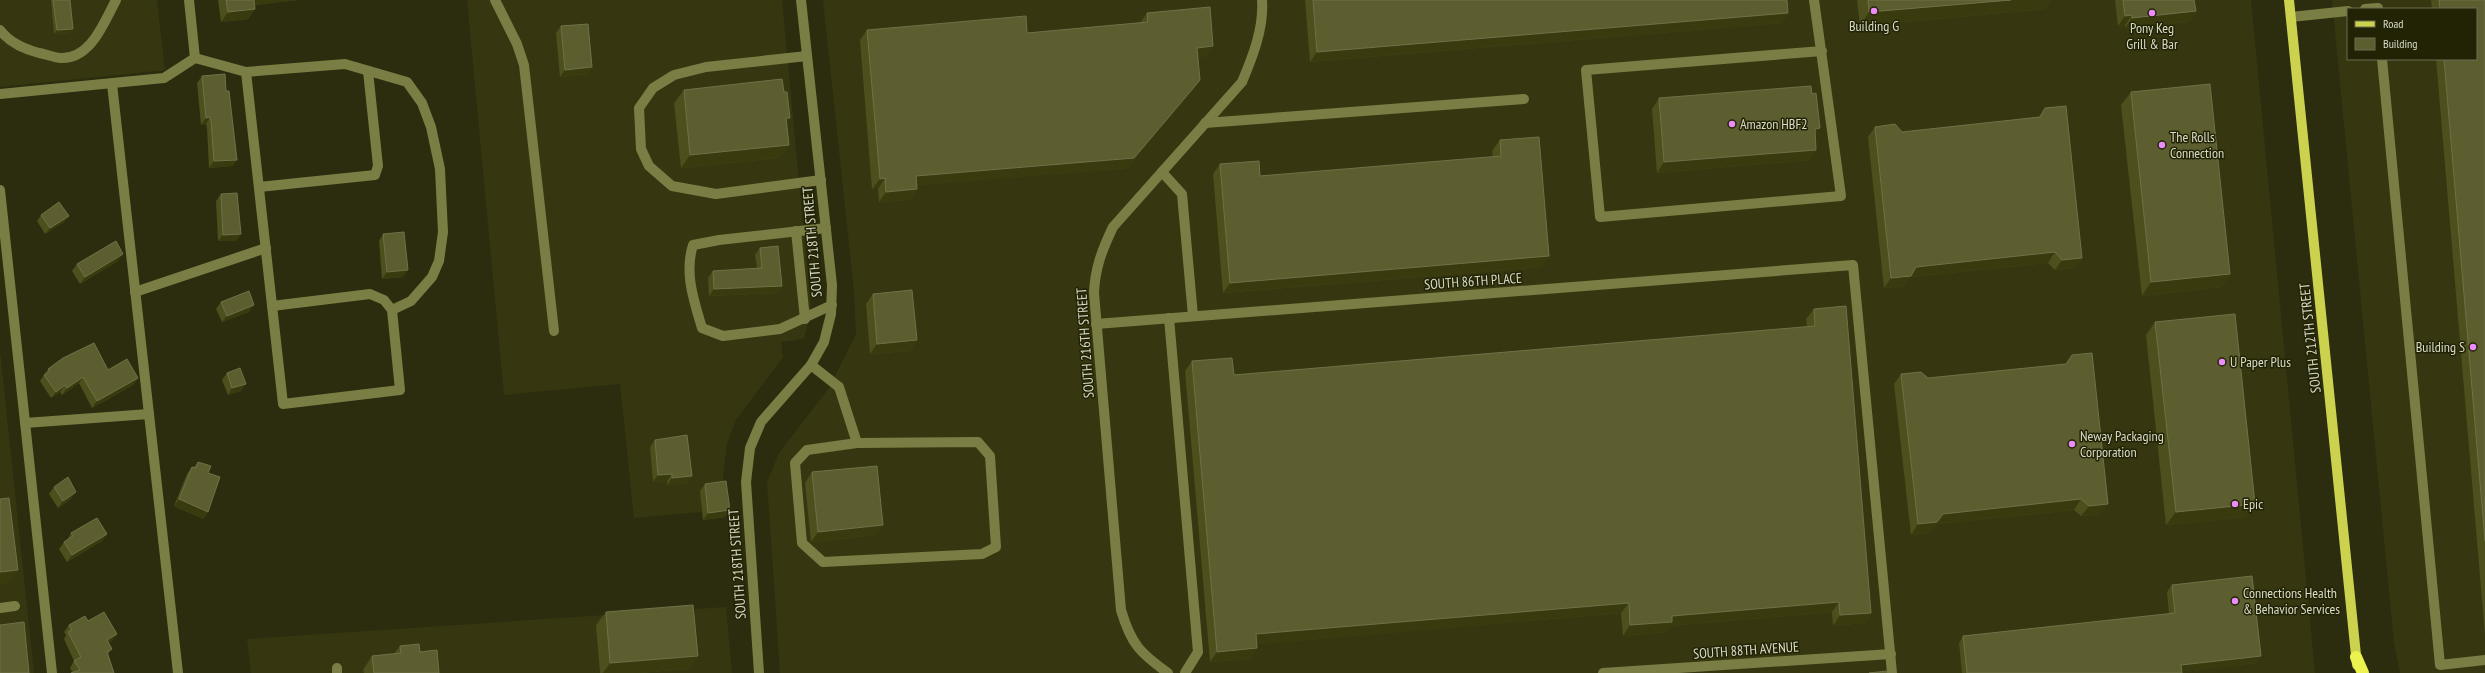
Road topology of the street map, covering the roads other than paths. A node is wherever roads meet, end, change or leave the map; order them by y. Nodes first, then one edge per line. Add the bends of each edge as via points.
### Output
1 (116, 0) edge
2 (189, 0) edge
3 (495, 0) edge
4 (801, 0) edge
5 (1262, 0) edge
6 (1814, 0) edge
7 (2289, 0) edge
8 (2347, 11) edge
9 (2291, 17) junction
10 (0, 30) edge
11 (1822, 51) junction
12 (807, 56) junction
13 (194, 58) junction
14 (2382, 60) edge
15 (368, 71) junction
16 (246, 72) junction
17 (112, 84) junction
18 (0, 94) edge
19 (1524, 99) dead end
20 (1205, 123) junction
21 (1162, 172) junction
22 (821, 180) junction
23 (259, 187) junction
24 (0, 190) edge
25 (826, 228) junction
26 (796, 231) junction
27 (266, 248) junction
28 (135, 292) junction
29 (832, 305) junction
30 (272, 306) junction
31 (392, 310) junction
32 (1193, 316) junction
33 (805, 318) junction
34 (1169, 318) junction
35 (1096, 324) junction
36 (554, 331) dead end
37 (811, 365) junction
38 (149, 414) junction
39 (25, 423) junction
40 (856, 443) junction
41 (15, 606) dead end
42 (0, 608) edge
43 (1891, 654) junction
44 (2356, 657) junction
45 (2485, 660) edge
46 (52, 673) edge
47 (178, 673) edge
48 (759, 673) edge
49 (1168, 673) edge
50 (1185, 673) edge
51 (1603, 673) edge
52 (1892, 673) edge
53 (2358, 673) edge
54 (2363, 673) edge

1 - 10 street via 94,40 82,52 61,58 35,52 14,43
2 - 13 street
3 - 36 street via 517,44 524,65
4 - 12 street, SOUTH 218TH STREET
5 - 20 street, SOUTH 216TH STREET via 1263,16 1252,58 1242,82
6 - 11 street
7 - 9 main road, SOUTH 212TH STREET
8 - 9 street
9 - 44 main road, SOUTH 212TH STREET
11 - 11 street via 1841,196 1600,217 1586,70
12 - 22 street, SOUTH 218TH STREET
12 - 22 street via 706,67 674,75 652,88 639,108 641,149 649,166 672,186 716,194
13 - 16 street
13 - 17 street via 164,78
14 - 45 street via 2440,665
15 - 16 street via 345,64
15 - 23 street via 378,166 375,175
15 - 31 street via 408,82 422,103 431,127 440,169 443,232 439,261 432,276 411,301
16 - 23 street
17 - 18 street
17 - 28 street
19 - 20 street
20 - 21 street, SOUTH 216TH STREET
21 - 32 street via 1182,194
21 - 35 street, SOUTH 216TH STREET via 1113,227 1101,251 1095,271
22 - 25 street, SOUTH 218TH STREET
23 - 27 street
24 - 39 street
25 - 26 street
25 - 29 street, SOUTH 218TH STREET
26 - 33 street
26 - 33 street via 693,245 688,260 692,294 702,328 723,336 780,329
27 - 28 street
27 - 30 street
28 - 38 street
29 - 33 street
29 - 37 street, SOUTH 218TH STREET via 824,342
30 - 31 street via 370,294 384,300
30 - 31 street via 283,404 400,390
32 - 34 street, SOUTH 86TH PLACE
32 - 43 street, SOUTH 86TH PLACE via 1853,266
34 - 35 street, SOUTH 86TH PLACE
34 - 50 street via 1198,652
35 - 49 street, SOUTH 216TH STREET via 1121,610 1128,636 1146,656
37 - 40 street via 839,387
37 - 48 street, SOUTH 218TH STREET via 761,422 750,448 746,482
38 - 39 street
38 - 47 street
39 - 46 street
40 - 40 street via 978,442 990,456 996,547 982,554 823,562 802,543 795,462 807,450
41 - 42 street
43 - 51 street, SOUTH 88TH AVENUE
43 - 52 street
44 - 53 main road, SOUTH 212TH STREET
44 - 54 highway

